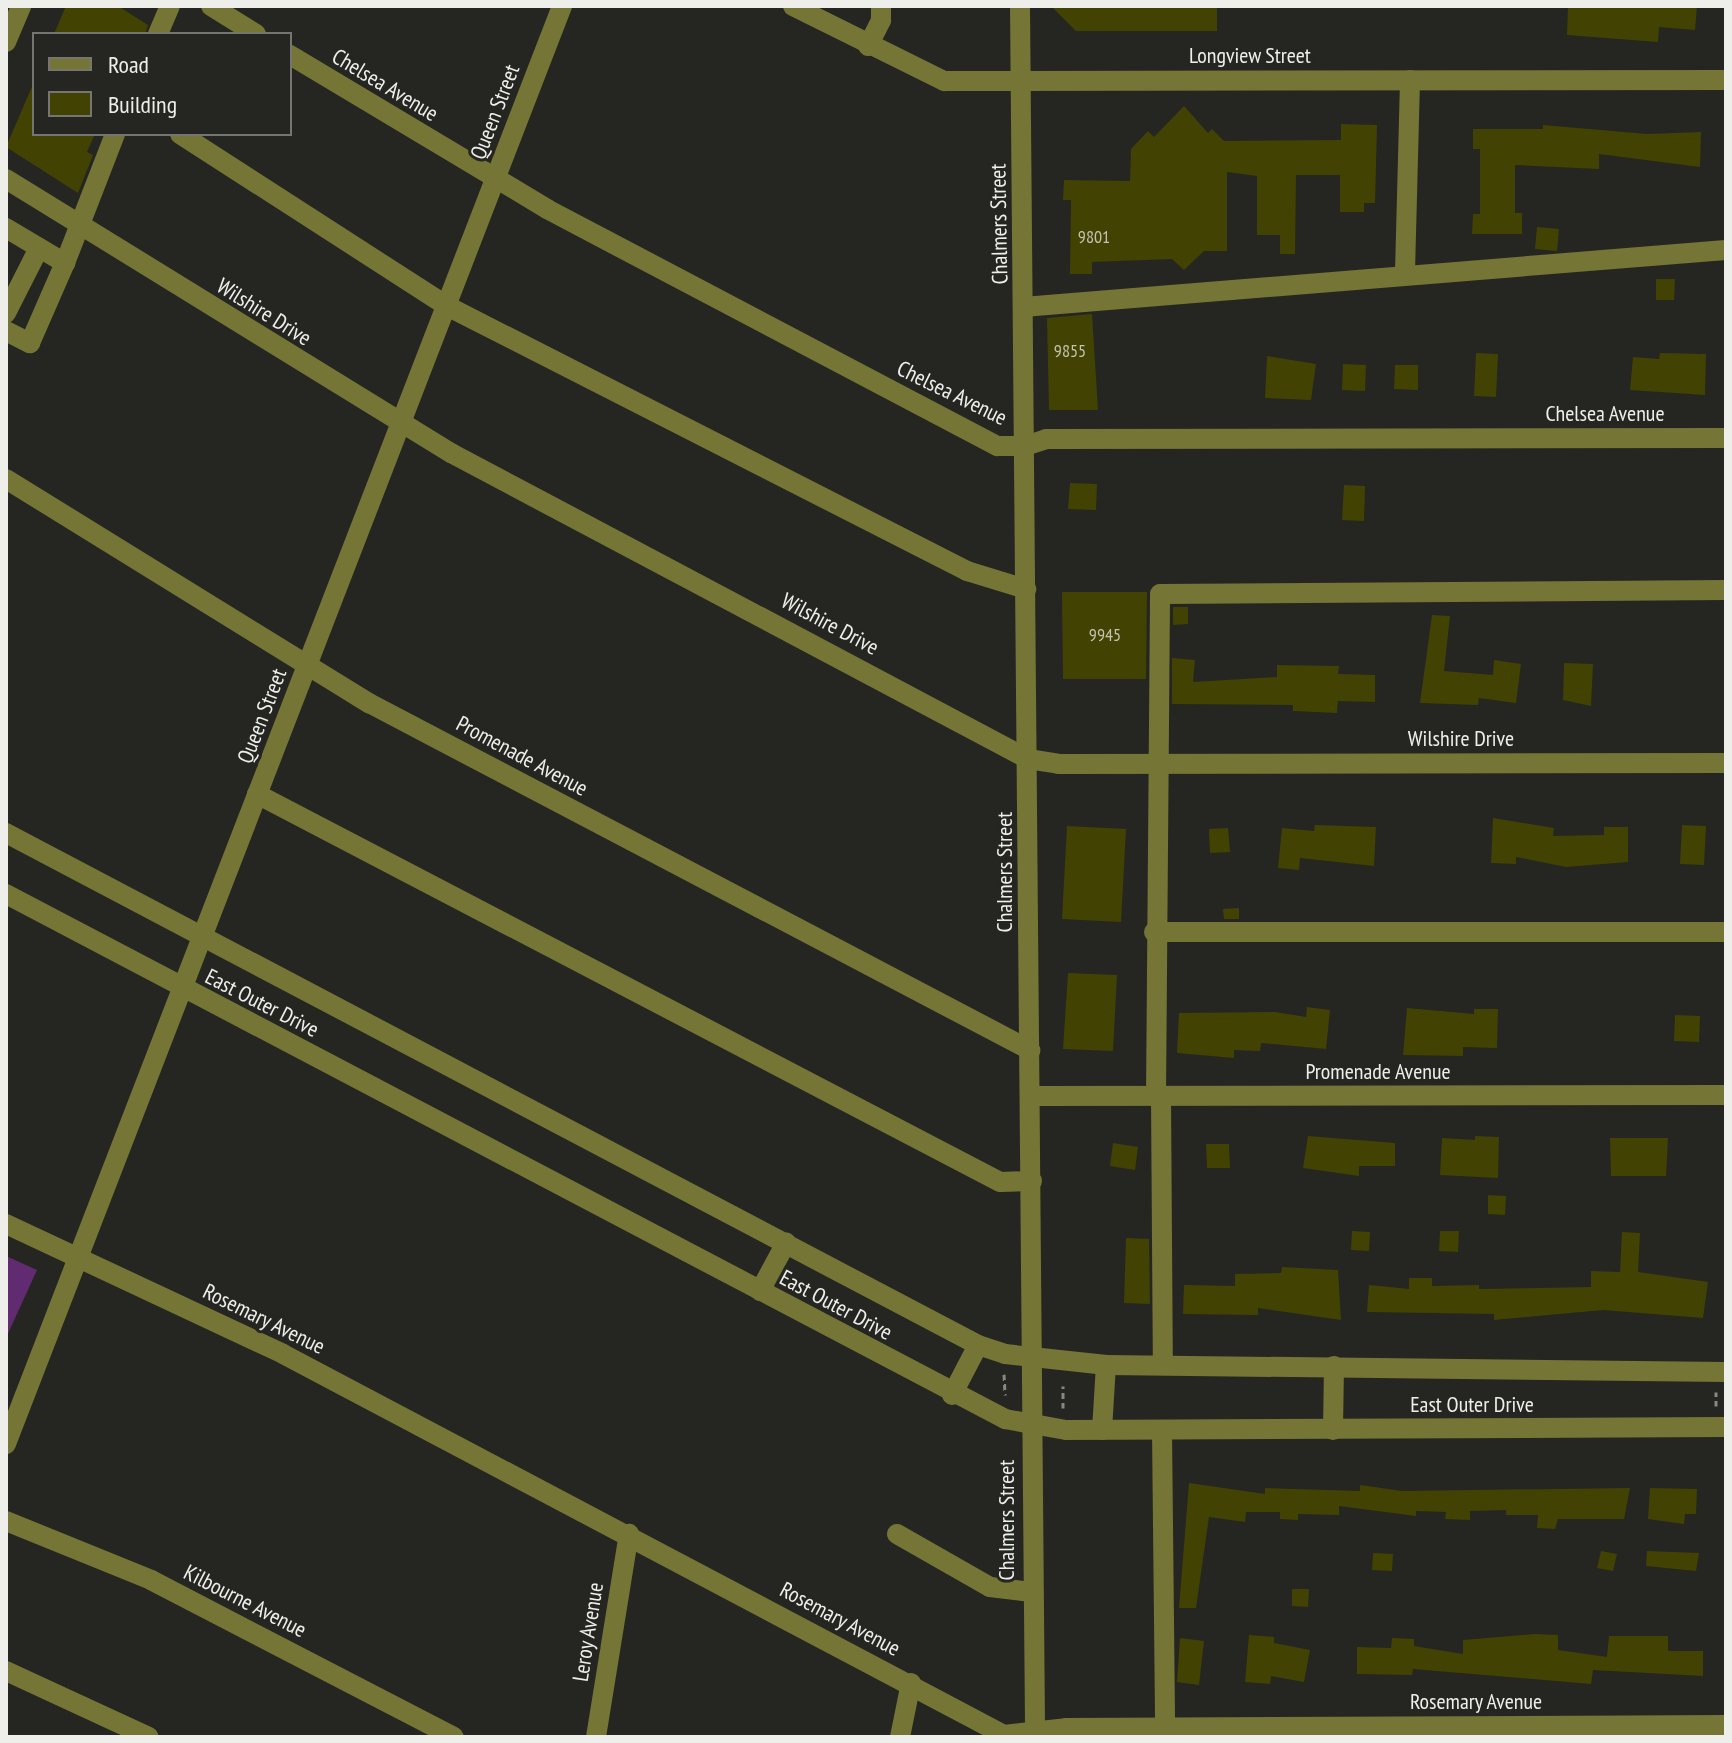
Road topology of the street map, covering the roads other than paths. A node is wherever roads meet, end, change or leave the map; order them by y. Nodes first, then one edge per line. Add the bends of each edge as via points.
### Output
1 (21, 6) edge
2 (170, 6) edge
3 (211, 6) edge
4 (562, 6) edge
5 (793, 6) edge
6 (881, 6) edge
7 (1020, 6) edge
8 (159, 32) edge
9 (253, 32) edge
10 (6, 42) edge
11 (868, 46) junction
12 (292, 56) edge
13 (1021, 80) junction
14 (1410, 80) junction
15 (1726, 80) edge
16 (114, 136) edge
17 (183, 136) edge
18 (6, 179) edge
19 (496, 179) junction
20 (77, 223) junction
21 (6, 228) edge
22 (39, 248) junction
23 (1726, 250) edge
24 (65, 263) junction
25 (1405, 272) junction
26 (447, 306) junction
27 (1023, 307) junction
28 (6, 313) edge
29 (6, 331) edge
30 (401, 423) junction
31 (1726, 438) edge
32 (1025, 446) junction
33 (6, 479) edge
34 (1026, 589) junction
35 (1726, 590) edge
36 (307, 667) junction
37 (1028, 759) junction
38 (1158, 763) junction
39 (1726, 763) edge
40 (257, 794) junction
41 (6, 833) edge
42 (6, 894) edge
43 (1154, 932) junction
44 (1726, 932) edge
45 (202, 935) junction
46 (182, 988) junction
47 (1030, 1050) junction
48 (1726, 1095) edge
49 (1031, 1096) junction
50 (1158, 1097) junction
51 (1032, 1181) junction
52 (6, 1224) edge
53 (786, 1243) junction
54 (79, 1255) junction
55 (760, 1291) junction
56 (978, 1345) junction
57 (1032, 1359) junction
58 (1106, 1365) junction
59 (1163, 1365) junction
60 (1334, 1366) junction
61 (1726, 1372) edge
62 (952, 1395) junction
63 (1721, 1418) edge
64 (1030, 1424) junction
65 (1102, 1430) junction
66 (1162, 1430) junction
67 (1333, 1430) junction
68 (6, 1444) edge
69 (6, 1521) edge
70 (629, 1534) junction
71 (897, 1534) dead end
72 (1031, 1592) junction
73 (6, 1671) edge
74 (911, 1683) junction
75 (1726, 1725) edge
76 (1165, 1732) edge
77 (1035, 1734) edge
78 (149, 1737) edge
79 (454, 1737) edge
80 (596, 1737) edge
81 (900, 1737) edge

1 - 10 street
2 - 8 street
3 - 9 street
4 - 19 street, Queen Street
5 - 11 street, Longview Street
6 - 11 street via 881,20
7 - 13 street, Chalmers Street
11 - 13 street, Longview Street via 933,80
12 - 19 street, Chelsea Avenue
13 - 14 street, Longview Street
13 - 27 street, Chalmers Street
14 - 15 street, Longview Street
14 - 25 street
16 - 20 street
17 - 26 street
18 - 20 street, Wilshire Drive
19 - 26 street, Queen Street
19 - 32 street, Chelsea Avenue via 997,446
20 - 24 street
20 - 30 street, Wilshire Drive
21 - 22 street
22 - 24 street
22 - 28 street
23 - 25 street
24 - 29 street via 30,343
25 - 27 street
26 - 30 street, Queen Street
26 - 34 street via 967,571
27 - 32 street, Chalmers Street
30 - 36 street, Queen Street
30 - 37 street, Wilshire Drive
31 - 32 street, Chelsea Avenue via 1046,439
32 - 34 street, Chalmers Street
33 - 36 street, Promenade Avenue
34 - 37 street, Chalmers Street
35 - 38 street via 1160,594
36 - 40 street, Queen Street
36 - 47 street, Promenade Avenue
37 - 38 street, Wilshire Drive
37 - 47 street, Chalmers Street
38 - 39 street, Wilshire Drive
38 - 43 street
40 - 45 street, Queen Street
40 - 51 street via 1000,1182
41 - 45 street, East Outer Drive
42 - 46 street, East Outer Drive
43 - 44 street
43 - 50 street
45 - 46 street, Queen Street
45 - 53 street, East Outer Drive
46 - 54 street, Queen Street
46 - 55 street, East Outer Drive
47 - 49 street, Chalmers Street
48 - 50 street, Promenade Avenue
49 - 50 street, Promenade Avenue
49 - 51 street, Chalmers Street
50 - 59 street
51 - 57 street, Chalmers Street
52 - 54 street, Rosemary Avenue
53 - 55 street
53 - 56 street, East Outer Drive
54 - 68 street, Queen Street
54 - 70 street, Rosemary Avenue
55 - 62 street, East Outer Drive
56 - 57 street, East Outer Drive
56 - 62 street
57 - 58 street, East Outer Drive
57 - 64 street, Chalmers Street
58 - 59 street, East Outer Drive
58 - 65 street
59 - 60 street, East Outer Drive
60 - 61 street, East Outer Drive
60 - 67 street
62 - 64 street, East Outer Drive via 1005,1419
63 - 67 street, East Outer Drive
64 - 65 street, East Outer Drive
64 - 72 street, Chalmers Street
65 - 66 street, East Outer Drive
66 - 67 street, East Outer Drive
66 - 76 street
69 - 79 street, Kilbourne Avenue via 151,1580
70 - 74 street, Rosemary Avenue
70 - 80 street, Leroy Avenue
71 - 72 street via 990,1587
72 - 77 street, Chalmers Street
73 - 78 street
74 - 77 street, Rosemary Avenue via 1004,1735
74 - 81 street
75 - 76 street, Rosemary Avenue
76 - 77 street, Rosemary Avenue

